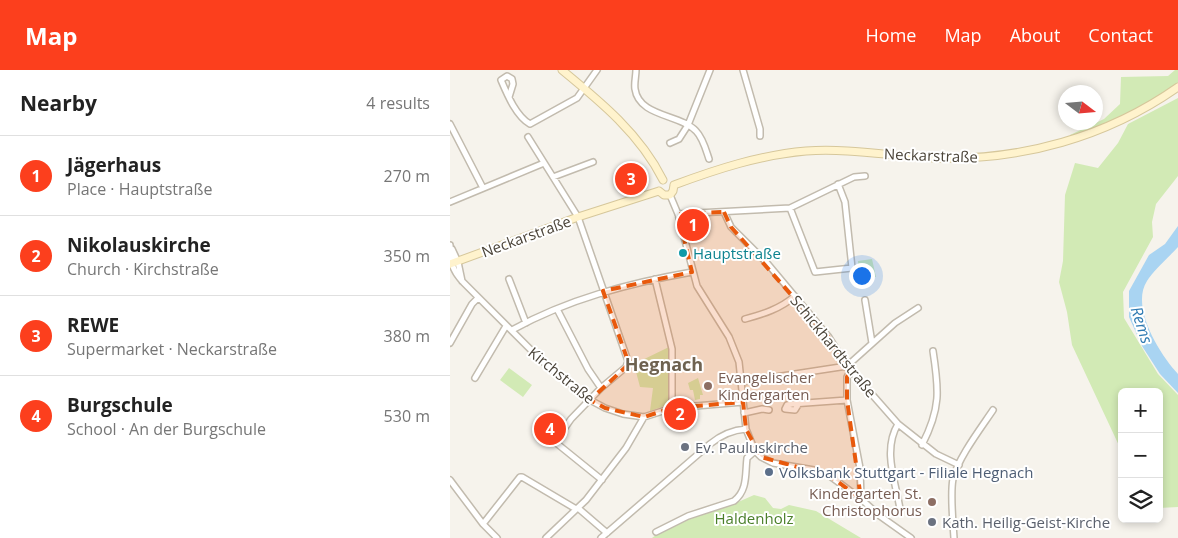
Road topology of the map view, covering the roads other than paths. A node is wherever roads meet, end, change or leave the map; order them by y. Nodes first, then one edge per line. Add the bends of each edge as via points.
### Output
1 (562, 70) edge
2 (597, 70) edge
3 (636, 70) edge
4 (710, 70) edge
5 (743, 70) edge
6 (1178, 87) edge
7 (585, 89) junction
8 (509, 96) dead end
9 (450, 124) edge
10 (688, 125) junction
11 (528, 136) dead end
12 (760, 136) dead end
13 (670, 143) dead end
14 (709, 159) dead end
15 (594, 162) dead end
16 (544, 163) junction
17 (865, 176) dead end
18 (553, 177) junction
19 (663, 180) junction
20 (838, 184) junction
21 (674, 185) junction
22 (483, 188) junction
23 (659, 191) junction
24 (670, 194) junction
25 (450, 202) edge
26 (790, 208) junction
27 (724, 212) junction
28 (678, 214) junction
29 (578, 217) junction
30 (450, 244) edge
31 (453, 263) edge
32 (692, 272) junction
33 (509, 279) dead end
34 (655, 279) junction
35 (603, 292) junction
36 (795, 296) junction
37 (478, 298) junction
38 (865, 300) dead end
39 (918, 308) dead end
40 (557, 309) junction
41 (744, 319) dead end
42 (526, 322) junction
43 (506, 326) junction
44 (512, 330) junction
45 (450, 343) edge
46 (872, 343) junction
47 (933, 351) dead end
48 (849, 368) junction
49 (475, 378) dead end
50 (742, 382) junction
51 (601, 388) junction
52 (590, 400) junction
53 (848, 400) junction
54 (743, 402) junction
55 (798, 405) dead end
56 (672, 408) junction
57 (769, 410) dead end
58 (993, 410) dead end
59 (744, 413) junction
60 (644, 417) junction
61 (898, 424) junction
62 (746, 429) junction
63 (922, 445) junction
64 (755, 451) junction
65 (959, 465) junction
66 (450, 480) edge
67 (602, 480) junction
68 (861, 499) junction
69 (577, 509) junction
70 (900, 510) dead end
71 (483, 524) junction
72 (656, 532) dead end
73 (607, 533) junction
74 (497, 538) edge
75 (546, 538) edge
76 (601, 538) edge
77 (911, 538) edge
78 (954, 538) edge

1 - 7 main road
2 - 7 street
3 - 10 street via 635,89 639,100 649,109
4 - 10 street
5 - 12 street
6 - 21 main road, Neckarstraße via 1146,108 1107,127 1045,147 968,158 847,150 794,152 729,166
7 - 8 street via 577,98 530,124 523,120
7 - 19 main road via 622,122
9 - 22 street
10 - 13 street via 679,139
10 - 14 street via 699,135
11 - 16 street
15 - 18 street
16 - 18 street
16 - 22 street
17 - 20 street
18 - 29 street
19 - 21 main road
19 - 23 main road
20 - 26 street
20 - 26 street via 845,202 852,268 815,272
21 - 24 main road
22 - 25 street
23 - 24 main road via 664,195
23 - 29 main road, Neckarstraße
24 - 28 street
26 - 27 street
27 - 28 street
27 - 36 street, Schickhardtstraße via 731,227
28 - 32 street
29 - 31 main road, Neckarstraße
29 - 35 street
30 - 31 street, Kirchstraße
31 - 37 street, Kirchstraße via 463,282
32 - 34 street
32 - 50 street via 733,346
33 - 42 street
34 - 35 street
34 - 56 street via 672,349
35 - 40 street
35 - 51 street via 628,361 626,367
36 - 41 street via 785,305
36 - 48 street, Schickhardtstraße
37 - 43 street, Kirchstraße
37 - 45 street
38 - 46 street
39 - 46 street
40 - 42 street
40 - 51 street
42 - 44 street
43 - 44 street, Kirchstraße
43 - 49 street
44 - 52 street, Kirchstraße via 542,362
46 - 48 street
47 - 63 street via 938,383 937,407 933,425
48 - 50 street
48 - 53 street
48 - 61 street, Schickhardtstraße
50 - 54 street
51 - 52 street
52 - 60 street, Kirchstraße via 614,411
52 - 67 street via 555,442
53 - 55 street
53 - 68 street via 860,468
54 - 56 street, Kirchstraße
54 - 59 street
56 - 60 street, Kirchstraße
57 - 59 street
58 - 65 street
59 - 62 street
60 - 67 street
61 - 63 street, Schickhardtstraße
61 - 70 street via 892,438 891,461
62 - 64 street
62 - 73 street via 733,430 710,444
63 - 65 street, Schickhardtstraße
64 - 68 street via 773,463 830,476
64 - 72 street via 747,458 744,488 738,498 688,516
65 - 78 street via 953,479
66 - 71 street
67 - 69 street
68 - 77 street
69 - 71 street via 520,477
69 - 73 street
69 - 75 street
71 - 74 street
73 - 76 street

